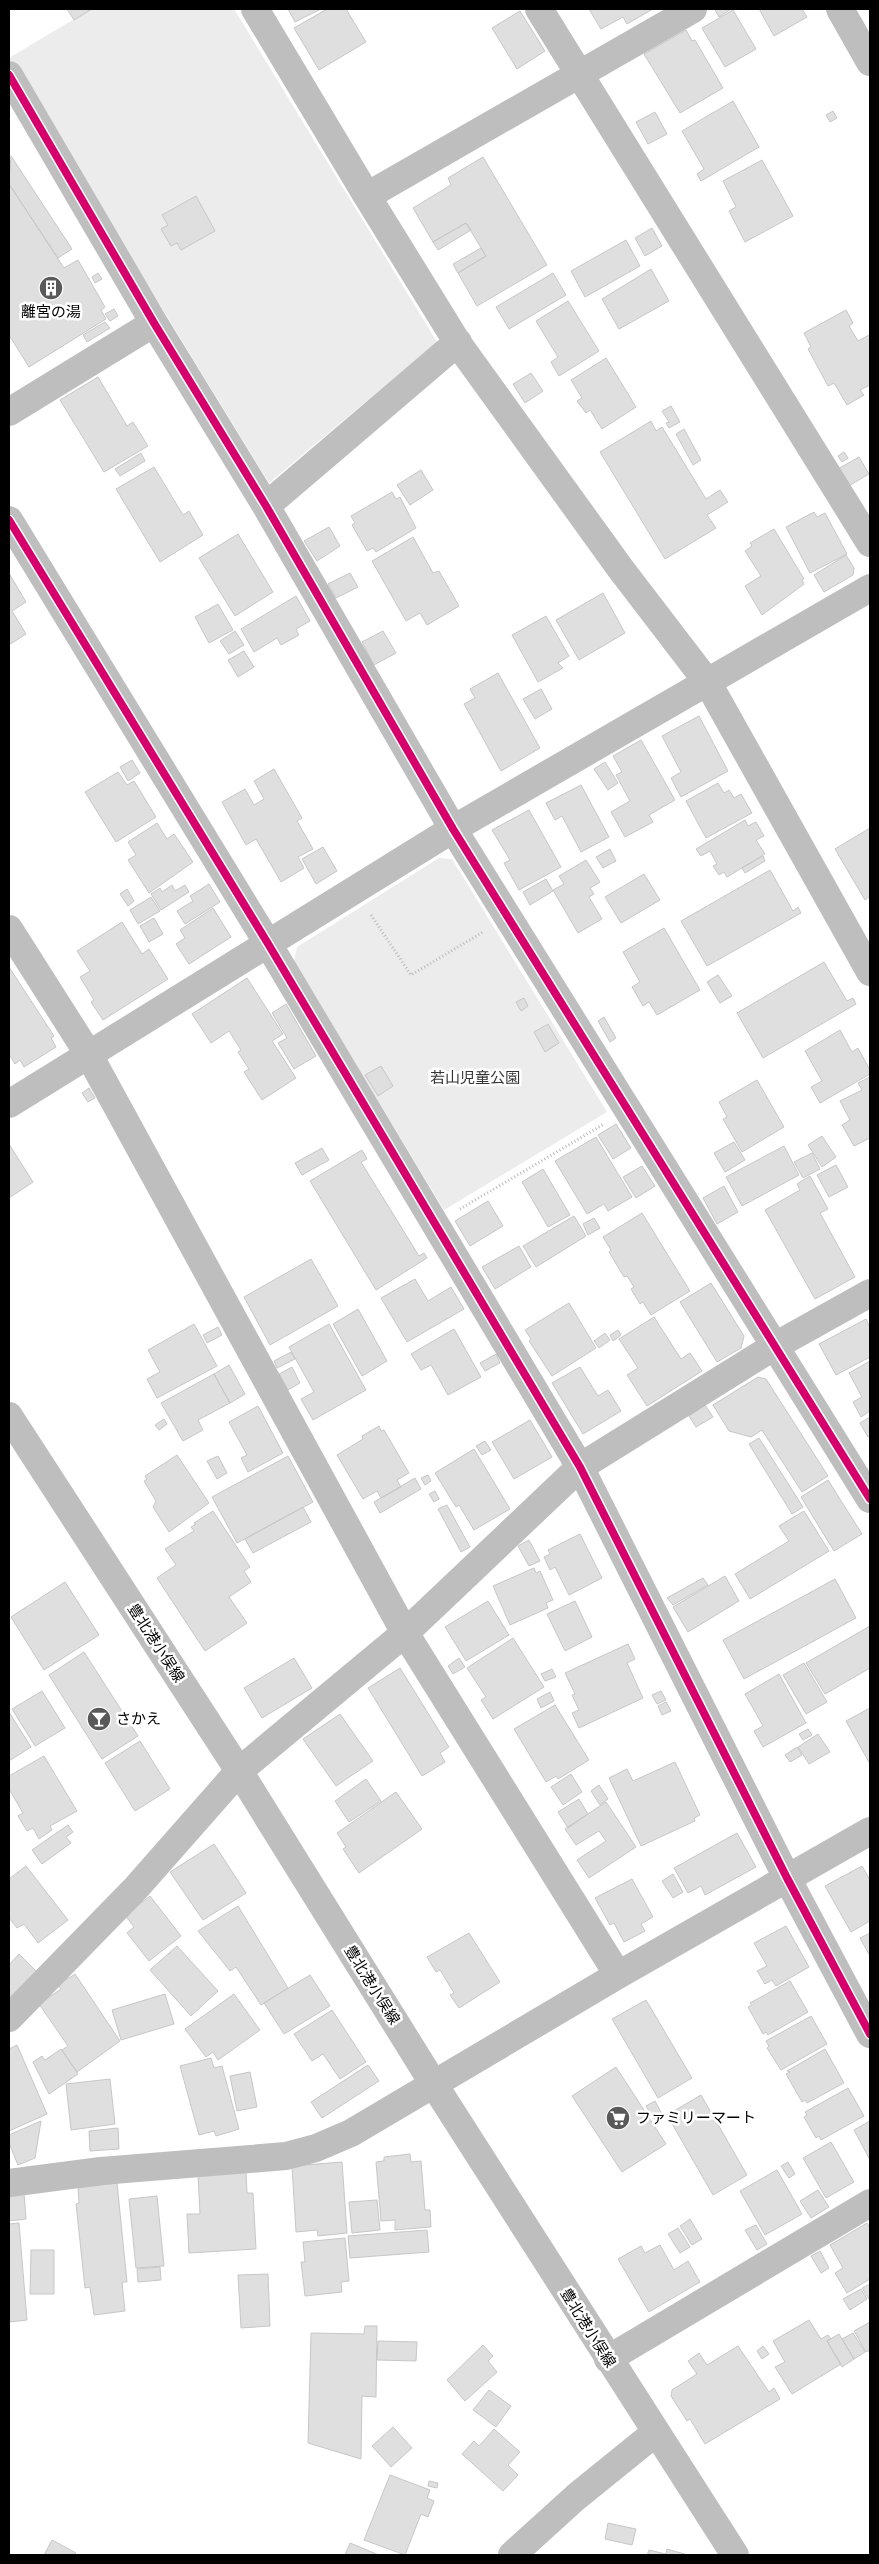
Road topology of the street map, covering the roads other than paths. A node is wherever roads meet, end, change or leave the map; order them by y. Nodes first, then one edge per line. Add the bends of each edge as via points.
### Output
1 (255, 9) edge
2 (538, 9) edge
3 (693, 9) edge
4 (840, 9) edge
5 (870, 62) edge
6 (580, 74) junction
7 (9, 75) edge
8 (368, 196) junction
9 (154, 323) junction
10 (458, 342) junction
11 (9, 412) edge
12 (266, 506) junction
13 (9, 520) edge
14 (870, 543) edge
15 (870, 588) edge
16 (708, 683) junction
17 (453, 829) junction
18 (9, 930) edge
19 (267, 942) junction
20 (870, 972) edge
21 (89, 1055) junction
22 (9, 1104) edge
23 (870, 1292) edge
24 (775, 1346) junction
25 (9, 1416) edge
26 (580, 1467) junction
27 (870, 1499) edge
28 (405, 1633) junction
29 (239, 1770) junction
30 (870, 1831) edge
31 (787, 1878) junction
32 (618, 1975) junction
33 (9, 2018) edge
34 (870, 2034) edge
35 (433, 2083) junction
36 (9, 2183) edge
37 (870, 2203) edge
38 (608, 2359) junction
39 (655, 2433) junction
40 (512, 2555) edge
41 (735, 2555) edge

1 - 8 street
2 - 6 street
3 - 6 street
4 - 5 street
6 - 8 street
6 - 14 street
7 - 9 street
8 - 10 street
9 - 11 street
9 - 12 street
10 - 12 street
10 - 16 street via 620,568
12 - 17 street
13 - 19 street
15 - 16 street
16 - 17 street
16 - 20 street
17 - 19 street
17 - 24 street
18 - 21 street
19 - 21 street
19 - 26 street
21 - 22 street
21 - 28 street
23 - 24 street
24 - 26 street
24 - 27 street
25 - 29 street, 豊北港小俣線
26 - 28 street
26 - 31 street
28 - 29 street
28 - 32 street
29 - 33 street via 136,1888
29 - 35 street, 豊北港小俣線
30 - 31 street
31 - 32 street
31 - 34 street
32 - 35 street
35 - 36 street via 351,2134 286,2156
35 - 38 street, 豊北港小俣線
37 - 38 street
38 - 39 street, 豊北港小俣線
39 - 40 street via 576,2497
39 - 41 street, 豊北港小俣線

